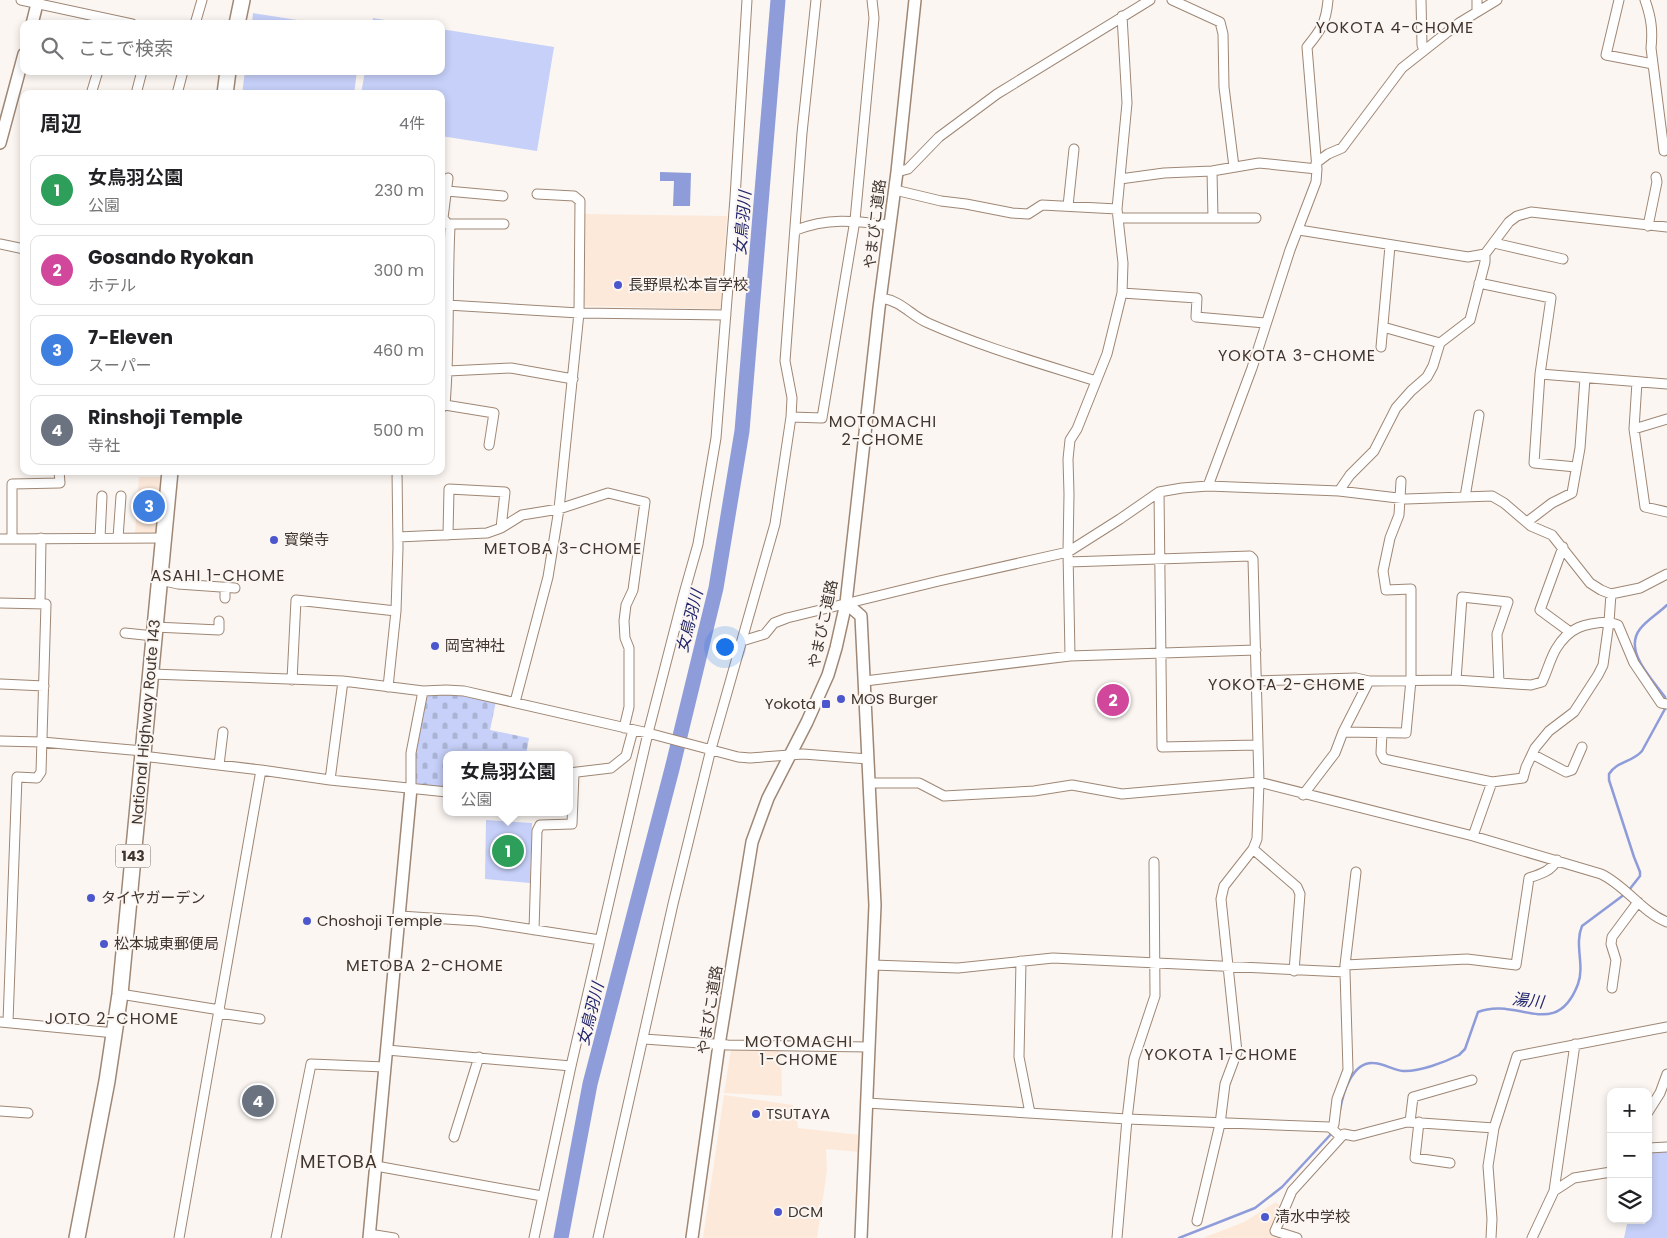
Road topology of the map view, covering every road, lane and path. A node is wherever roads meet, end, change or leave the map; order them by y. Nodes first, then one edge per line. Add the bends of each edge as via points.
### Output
1 (21, 0) edge
2 (202, 0) edge
3 (240, 0) edge
4 (747, 0) edge
5 (816, 0) edge
6 (872, 0) edge
7 (916, 0) edge
8 (1150, 0) edge
9 (1172, 0) edge
10 (1328, 0) edge
11 (1421, 0) edge
12 (1477, 0) edge
13 (1497, 0) edge
14 (1619, 0) edge
15 (1635, 0) edge
16 (1645, 1) edge
17 (38, 2) edge
18 (1477, 12) junction
19 (1122, 16) junction
20 (33, 20) edge
21 (109, 20) edge
22 (197, 20) edge
23 (238, 20) edge
24 (1424, 50) junction
25 (1653, 64) junction
26 (20, 66) edge
27 (97, 75) edge
28 (141, 75) edge
29 (182, 75) edge
30 (227, 75) edge
31 (93, 90) edge
32 (137, 90) edge
33 (178, 90) edge
34 (226, 90) edge
35 (4, 112) edge
36 (1664, 127) edge
37 (0, 143) edge
38 (1074, 149) dead end
39 (1664, 151) dead end
40 (1316, 166) junction
41 (1234, 167) junction
42 (1212, 171) junction
43 (897, 172) junction
44 (1656, 177) dead end
45 (448, 178) dead end
46 (1120, 179) junction
47 (895, 190) junction
48 (447, 191) junction
49 (537, 194) dead end
50 (503, 196) dead end
51 (1068, 206) junction
52 (445, 210) edge
53 (1118, 214) junction
54 (1213, 218) junction
55 (1256, 218) dead end
56 (445, 220) edge
57 (855, 220) junction
58 (445, 221) edge
59 (504, 224) dead end
60 (890, 225) junction
61 (1648, 226) junction
62 (1667, 227) edge
63 (796, 230) junction
64 (1299, 230) junction
65 (1494, 243) junction
66 (0, 244) edge
67 (1390, 246) junction
68 (20, 247) edge
69 (1485, 254) junction
70 (1563, 258) dead end
71 (1479, 283) junction
72 (1122, 293) junction
73 (881, 298) junction
74 (447, 305) junction
75 (579, 313) junction
76 (726, 315) junction
77 (1265, 322) junction
78 (1382, 327) junction
79 (1440, 343) junction
80 (1381, 347) dead end
81 (448, 372) junction
82 (1540, 374) junction
83 (1585, 378) junction
84 (573, 379) junction
85 (1096, 380) junction
86 (1637, 382) junction
87 (1667, 384) edge
88 (445, 393) edge
89 (445, 407) edge
90 (1479, 415) dead end
91 (791, 417) junction
92 (1667, 419) edge
93 (1634, 429) junction
94 (489, 445) dead end
95 (1576, 467) junction
96 (59, 475) edge
97 (170, 475) edge
98 (397, 475) edge
99 (1401, 481) dead end
100 (1208, 486) junction
101 (1339, 491) junction
102 (1159, 492) junction
103 (102, 496) dead end
104 (121, 496) dead end
105 (1465, 497) junction
106 (1400, 499) junction
107 (559, 509) junction
108 (1667, 512) edge
109 (1527, 522) junction
110 (501, 528) junction
111 (448, 535) junction
112 (398, 537) junction
113 (41, 538) junction
114 (100, 538) junction
115 (118, 538) junction
116 (164, 538) junction
117 (0, 539) edge
118 (12, 539) junction
119 (1564, 547) junction
120 (1068, 557) junction
121 (1161, 558) junction
122 (1667, 574) edge
123 (160, 580) junction
124 (225, 587) junction
125 (235, 588) dead end
126 (1610, 594) junction
127 (225, 598) dead end
128 (0, 603) edge
129 (846, 603) junction
130 (40, 604) junction
131 (396, 611) junction
132 (1609, 622) junction
133 (221, 627) dead end
134 (155, 632) junction
135 (1570, 632) junction
136 (125, 634) dead end
137 (742, 640) junction
138 (1256, 650) junction
139 (1160, 652) junction
140 (1070, 656) junction
141 (151, 674) junction
142 (292, 680) junction
143 (1411, 680) junction
144 (1456, 680) junction
145 (343, 681) junction
146 (865, 681) junction
147 (1257, 681) junction
148 (1369, 681) junction
149 (1499, 682) junction
150 (1, 684) dead end
151 (44, 686) junction
152 (388, 687) junction
153 (423, 691) junction
154 (515, 702) junction
155 (1667, 704) edge
156 (629, 729) junction
157 (223, 732) dead end
158 (1343, 732) junction
159 (1382, 733) junction
160 (651, 734) junction
161 (0, 741) edge
162 (42, 742) junction
163 (1257, 745) junction
164 (1582, 747) dead end
165 (708, 748) junction
166 (142, 754) junction
167 (790, 754) junction
168 (1532, 754) junction
169 (868, 759) junction
170 (219, 765) junction
171 (261, 770) junction
172 (573, 773) edge
173 (330, 780) junction
174 (1259, 782) junction
175 (1492, 782) junction
176 (870, 783) junction
177 (411, 788) junction
178 (443, 792) edge
179 (1304, 795) junction
180 (572, 816) edge
181 (1473, 836) junction
182 (1253, 849) junction
183 (1557, 860) junction
184 (1154, 862) dead end
185 (1356, 872) dead end
186 (1638, 902) junction
187 (400, 916) junction
188 (1667, 922) edge
189 (534, 930) junction
190 (600, 940) junction
191 (1021, 961) junction
192 (1155, 963) junction
193 (873, 966) junction
194 (1228, 966) junction
195 (1345, 969) junction
196 (1294, 970) junction
197 (1612, 988) dead end
198 (120, 994) junction
199 (220, 1011) junction
200 (260, 1019) dead end
201 (4, 1022) edge
202 (1667, 1027) edge
203 (115, 1033) junction
204 (644, 1039) junction
205 (719, 1044) junction
206 (1575, 1044) junction
207 (869, 1047) junction
208 (387, 1050) junction
209 (479, 1057) junction
210 (571, 1066) junction
211 (385, 1067) junction
212 (1667, 1074) edge
213 (1472, 1080) dead end
214 (867, 1103) junction
215 (1652, 1106) edge
216 (0, 1111) edge
217 (28, 1113) dead end
218 (1030, 1113) junction
219 (1127, 1119) junction
220 (1414, 1122) junction
221 (1220, 1124) junction
222 (1494, 1128) junction
223 (1335, 1133) junction
224 (454, 1137) dead end
225 (1667, 1147) edge
226 (1652, 1148) edge
227 (1450, 1163) dead end
228 (376, 1166) junction
229 (1607, 1173) edge
230 (1554, 1191) junction
231 (542, 1196) junction
232 (1197, 1222) dead end
233 (369, 1236) edge
234 (78, 1238) edge
235 (179, 1238) edge
236 (276, 1238) edge
237 (394, 1238) edge
238 (534, 1238) edge
239 (598, 1238) edge
240 (692, 1238) edge
241 (861, 1238) edge
242 (1117, 1238) edge
243 (1298, 1238) edge
244 (1490, 1238) edge
245 (1532, 1238) edge

1 - 17 street
2 - 22 street
3 - 23 highway
4 - 76 street
5 - 63 street
6 - 57 street via 874,18
7 - 43 street, やまびこ道路
8 - 19 street
9 - 41 street via 1220,22
10 - 40 street via 1324,26 1307,47
11 - 24 street
12 - 18 street
13 - 18 street
14 - 25 street via 1606,55
15 - 16 street
16 - 25 street via 1650,14
17 - 20 street
17 - 21 street
18 - 24 street
19 - 43 street via 973,110 939,137 908,169
19 - 46 street via 1126,103
24 - 40 street via 1402,68 1342,148 1328,154
25 - 36 street
26 - 35 street
27 - 31 street
28 - 32 street
29 - 33 street
30 - 34 highway
35 - 37 street
36 - 39 street
38 - 51 street
40 - 41 street via 1259,163
40 - 64 street via 1316,182
41 - 42 street
42 - 46 street
42 - 54 street
43 - 47 street, やまびこ道路
44 - 61 street
45 - 48 street
46 - 53 street
47 - 51 street via 1012,213 1028,214 1042,205
47 - 60 street, やまびこ道路
48 - 50 street
48 - 52 street
49 - 75 street via 574,196 580,201
51 - 53 street
53 - 54 street
53 - 72 street via 1123,263
54 - 55 street
56 - 59 street
57 - 60 street
57 - 63 street via 832,221
57 - 91 street via 822,418
58 - 74 street via 450,227
60 - 73 street, やまびこ道路
61 - 62 street
61 - 65 street via 1531,212 1516,216
63 - 91 street via 785,360 792,398
64 - 67 street
64 - 77 street
65 - 69 street
65 - 70 street
66 - 68 street
67 - 69 street via 1468,257
67 - 78 street
69 - 71 street
71 - 79 street via 1470,320
71 - 82 street via 1551,298
72 - 77 street via 1198,298 1196,317
72 - 85 street via 1113,334
73 - 85 street via 900,304 926,322 1021,358
73 - 129 street, やまびこ道路
74 - 75 street
74 - 81 street
75 - 76 street
75 - 84 street
76 - 160 street via 716,438 698,544
77 - 100 street via 1252,368
78 - 79 street
78 - 80 street
79 - 101 street via 1427,378 1411,390 1396,408 1374,451
81 - 84 street via 511,368
81 - 88 street
82 - 83 street
82 - 95 street via 1534,463
83 - 86 street
83 - 95 street
84 - 107 street
85 - 120 street via 1070,440
86 - 87 street
86 - 93 street
89 - 94 street via 494,413
90 - 105 street
91 - 137 street via 775,524
92 - 93 street
93 - 108 street via 1645,508
95 - 109 street via 1572,493
96 - 118 street via 60,483 12,484
97 - 116 highway, National Highway Route 143 / 143
98 - 112 street
99 - 106 street
100 - 101 street
100 - 102 street
101 - 106 street
102 - 120 street
102 - 121 street
103 - 114 street
104 - 115 street
105 - 106 street
105 - 109 street via 1492,496
106 - 143 street via 1399,515 1383,571 1386,590 1411,589
107 - 110 street via 522,514
107 - 154 street via 548,577
107 - 156 street via 608,493 645,502 633,590 626,605 624,621 628,648
109 - 119 street via 1552,535
110 - 111 street via 487,533
110 - 111 street via 505,492 449,489
111 - 112 street
112 - 131 street
113 - 114 street
113 - 118 street
113 - 130 street
114 - 115 street
115 - 116 street
116 - 123 highway, National Highway Route 143 / 143
117 - 118 street
119 - 126 street via 1590,582
119 - 135 street via 1540,610
120 - 121 street
120 - 129 street
120 - 140 street
121 - 138 street via 1250,556 1253,559
121 - 139 street
122 - 126 street via 1640,588
123 - 124 street
123 - 134 highway, National Highway Route 143 / 143
124 - 125 street
124 - 127 street
126 - 132 street
128 - 130 street
129 - 137 street via 787,618 774,623 765,634
129 - 146 street via 861,616
129 - 167 street, やまびこ道路 via 828,675
130 - 151 street via 46,604
131 - 142 street via 296,600
131 - 152 street
132 - 135 street via 1587,623
132 - 155 street via 1618,625 1634,663 1661,703
132 - 168 street via 1603,666 1574,712 1549,731
133 - 134 street
134 - 136 street
134 - 141 highway, National Highway Route 143 / 143
135 - 149 street via 1555,650 1542,682 1531,685
137 - 165 street
138 - 139 street
138 - 147 street
139 - 140 street
139 - 163 street via 1162,747
140 - 146 street
141 - 142 street
141 - 166 highway, National Highway Route 143 / 143
142 - 145 street
143 - 144 street
143 - 148 street
143 - 159 street via 1406,733
144 - 149 street
144 - 149 street via 1462,597 1508,602 1497,634
145 - 152 street
145 - 173 street
146 - 169 street
147 - 148 street via 1356,678
147 - 163 street
148 - 158 street
150 - 151 street
151 - 162 street
152 - 153 street
153 - 154 street via 464,691
153 - 177 street via 411,753
154 - 156 street
156 - 160 street
156 - 172 street via 626,756 611,768
157 - 170 street
158 - 159 street
158 - 179 street via 1335,753
159 - 175 street via 1381,753 1384,759
160 - 165 street
160 - 190 street
161 - 162 street
162 - 166 street
162 - 201 street via 41,772 36,778 17,777
163 - 174 street
164 - 168 street via 1572,770 1566,772
165 - 167 street via 750,758
165 - 204 street
166 - 170 street
166 - 198 highway, National Highway Route 143 / 143
167 - 169 street
167 - 205 street, やまびこ道路 via 768,798 752,842
168 - 175 street via 1523,778
169 - 176 street
170 - 171 street
171 - 173 street
171 - 199 street
173 - 177 street
174 - 176 street via 1122,794 1072,785 1034,791 944,796 919,782
174 - 179 street
174 - 182 street via 1257,839
175 - 181 street
176 - 193 street via 875,905
177 - 178 street
177 - 187 street
179 - 181 street
180 - 189 street via 572,824 540,825 537,831
181 - 183 street
182 - 194 street via 1224,886 1221,899
182 - 196 street via 1297,887 1300,894
183 - 186 street via 1612,879
183 - 195 street via 1553,868 1529,878 1516,965 1466,959
184 - 192 street
185 - 195 street
186 - 188 street
186 - 197 street via 1612,937 1616,960
187 - 189 street
187 - 208 street
189 - 190 street
190 - 210 street
191 - 192 street via 1053,958
191 - 193 street via 958,968
191 - 218 street via 1019,1057
192 - 194 street
192 - 219 street via 1155,996 1134,1059
193 - 207 street
194 - 196 street
194 - 221 street via 1237,1052 1225,1084
195 - 196 street
195 - 223 street via 1348,1070 1337,1099
198 - 199 street
198 - 203 highway, National Highway Route 143 / 143
199 - 200 street
199 - 235 street
201 - 203 street
202 - 206 street
203 - 234 highway, National Highway Route 143 / 143
204 - 205 street
204 - 239 street
205 - 207 street
205 - 240 street, やまびこ道路
206 - 222 street via 1517,1056
206 - 230 street
207 - 214 street
208 - 209 street
208 - 211 street
209 - 210 street
209 - 224 street
210 - 231 street
211 - 228 street
211 - 236 street via 311,1064
212 - 215 street
213 - 220 street via 1413,1097
214 - 218 street
214 - 241 street
216 - 217 street
218 - 219 street
219 - 221 street
219 - 242 street
220 - 222 street
220 - 223 street via 1354,1136
220 - 227 street via 1415,1158
221 - 223 street via 1329,1127
221 - 232 street
222 - 244 street via 1488,1166 1492,1219
223 - 243 street via 1292,1191 1274,1230
225 - 226 street
228 - 231 street
228 - 233 street
229 - 230 street via 1574,1178
230 - 245 street
231 - 238 street
233 - 237 street

